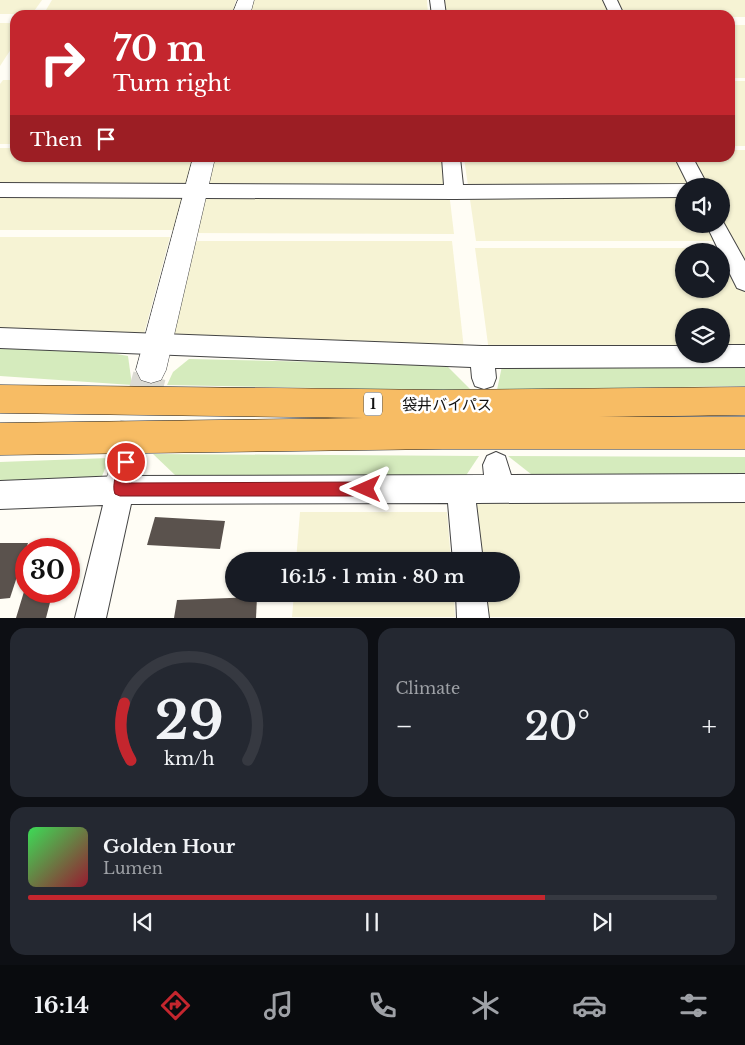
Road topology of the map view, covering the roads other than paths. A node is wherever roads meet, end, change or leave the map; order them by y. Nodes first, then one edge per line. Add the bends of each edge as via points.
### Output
1 (203, 162) edge
2 (451, 162) edge
3 (686, 162) edge
4 (694, 178) edge
5 (0, 190) edge
6 (675, 190) edge
7 (195, 192) junction
8 (454, 192) junction
9 (720, 233) edge
10 (745, 282) edge
11 (0, 338) edge
12 (158, 345) junction
13 (745, 356) edge
14 (151, 370) tunnel mouth
15 (0, 399) edge
16 (745, 401) edge
17 (745, 433) edge
18 (0, 439) edge
19 (123, 476) junction
20 (745, 488) edge
21 (461, 489) junction
22 (0, 495) edge
23 (467, 552) edge
24 (472, 602) edge
25 (90, 618) edge
26 (473, 618) edge

1 - 7 street
2 - 8 street
3 - 4 street
5 - 7 street
6 - 8 street
7 - 8 street
7 - 12 street
9 - 10 street
11 - 12 street
12 - 13 street via 483,368
12 - 14 street
15 - 16 highway, 袋井バイパス / 1 via 443,405
17 - 18 highway, 袋井バイパス / 1
19 - 21 street
19 - 22 street
19 - 25 street
20 - 21 street via 498,476
21 - 23 street
24 - 26 street

